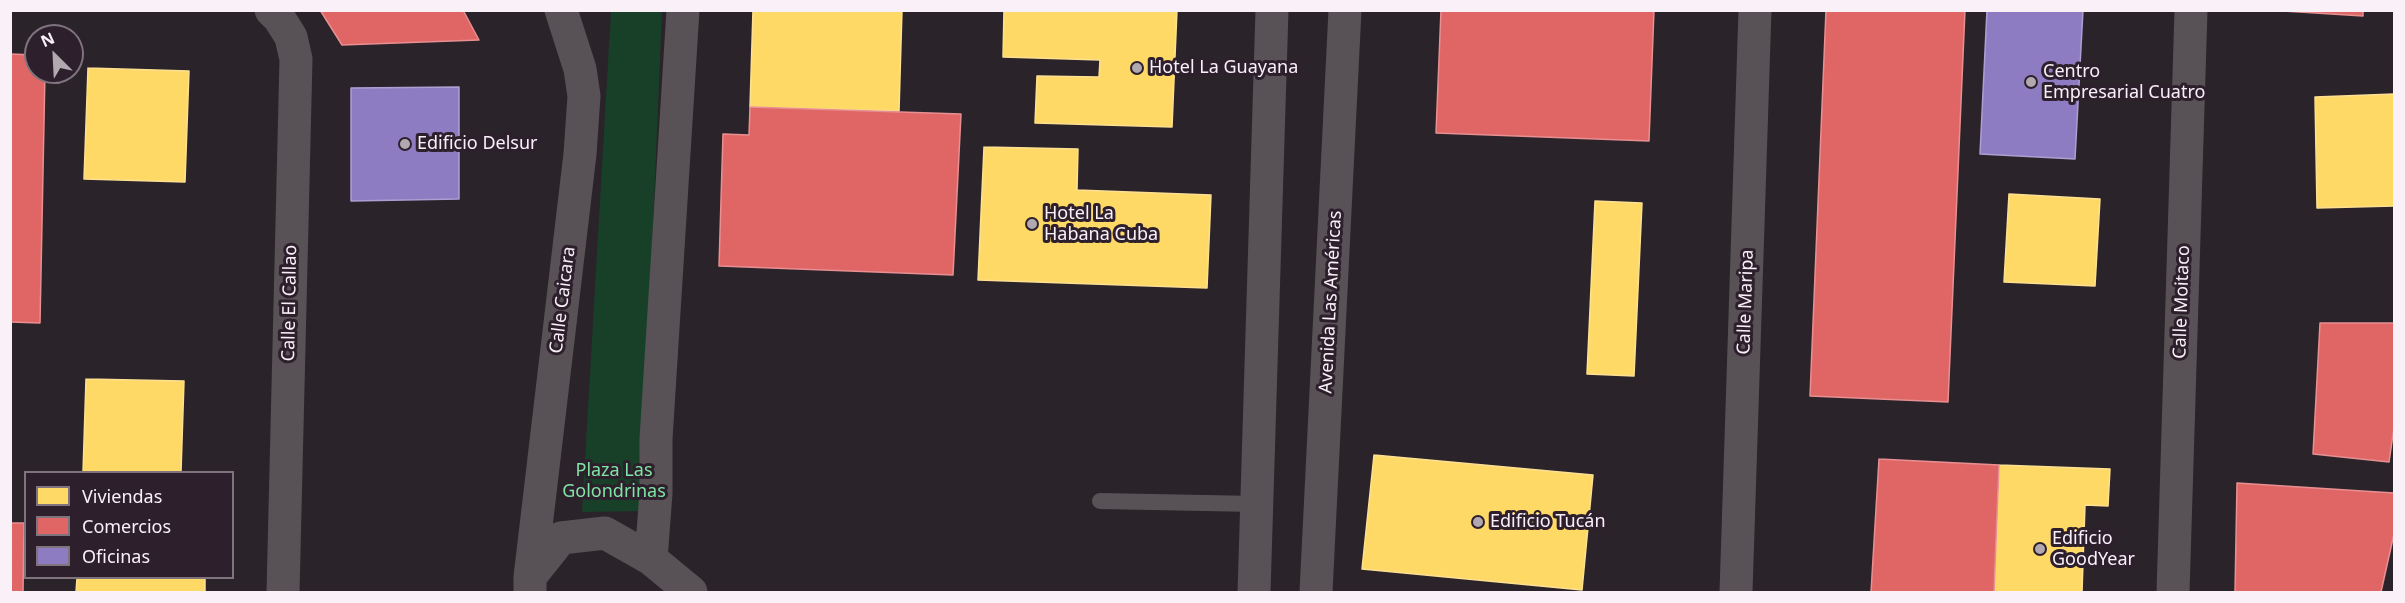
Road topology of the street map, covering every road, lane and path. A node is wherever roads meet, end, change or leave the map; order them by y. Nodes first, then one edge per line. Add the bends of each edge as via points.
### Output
1 (561, 10) edge
2 (683, 10) edge
3 (1272, 10) edge
4 (1345, 10) edge
5 (1755, 10) edge
6 (2191, 10) edge
7 (275, 14) edge
8 (1100, 501) dead end
9 (1257, 504) junction
10 (651, 559) junction
11 (530, 584) edge
12 (283, 592) edge
13 (691, 592) edge
14 (1254, 592) edge
15 (1316, 592) edge
16 (1736, 592) edge
17 (2173, 592) edge

1 - 11 street, Calle Caicara via 580,69 584,96
2 - 10 street
3 - 9 street
4 - 15 street, Avenida Las Américas
5 - 16 street, Calle Maripa
6 - 17 street, Calle Moitaco
7 - 12 street, Calle El Callao via 291,37 296,59
8 - 9 lane
9 - 14 street
10 - 11 street via 605,533 561,538
10 - 13 street

